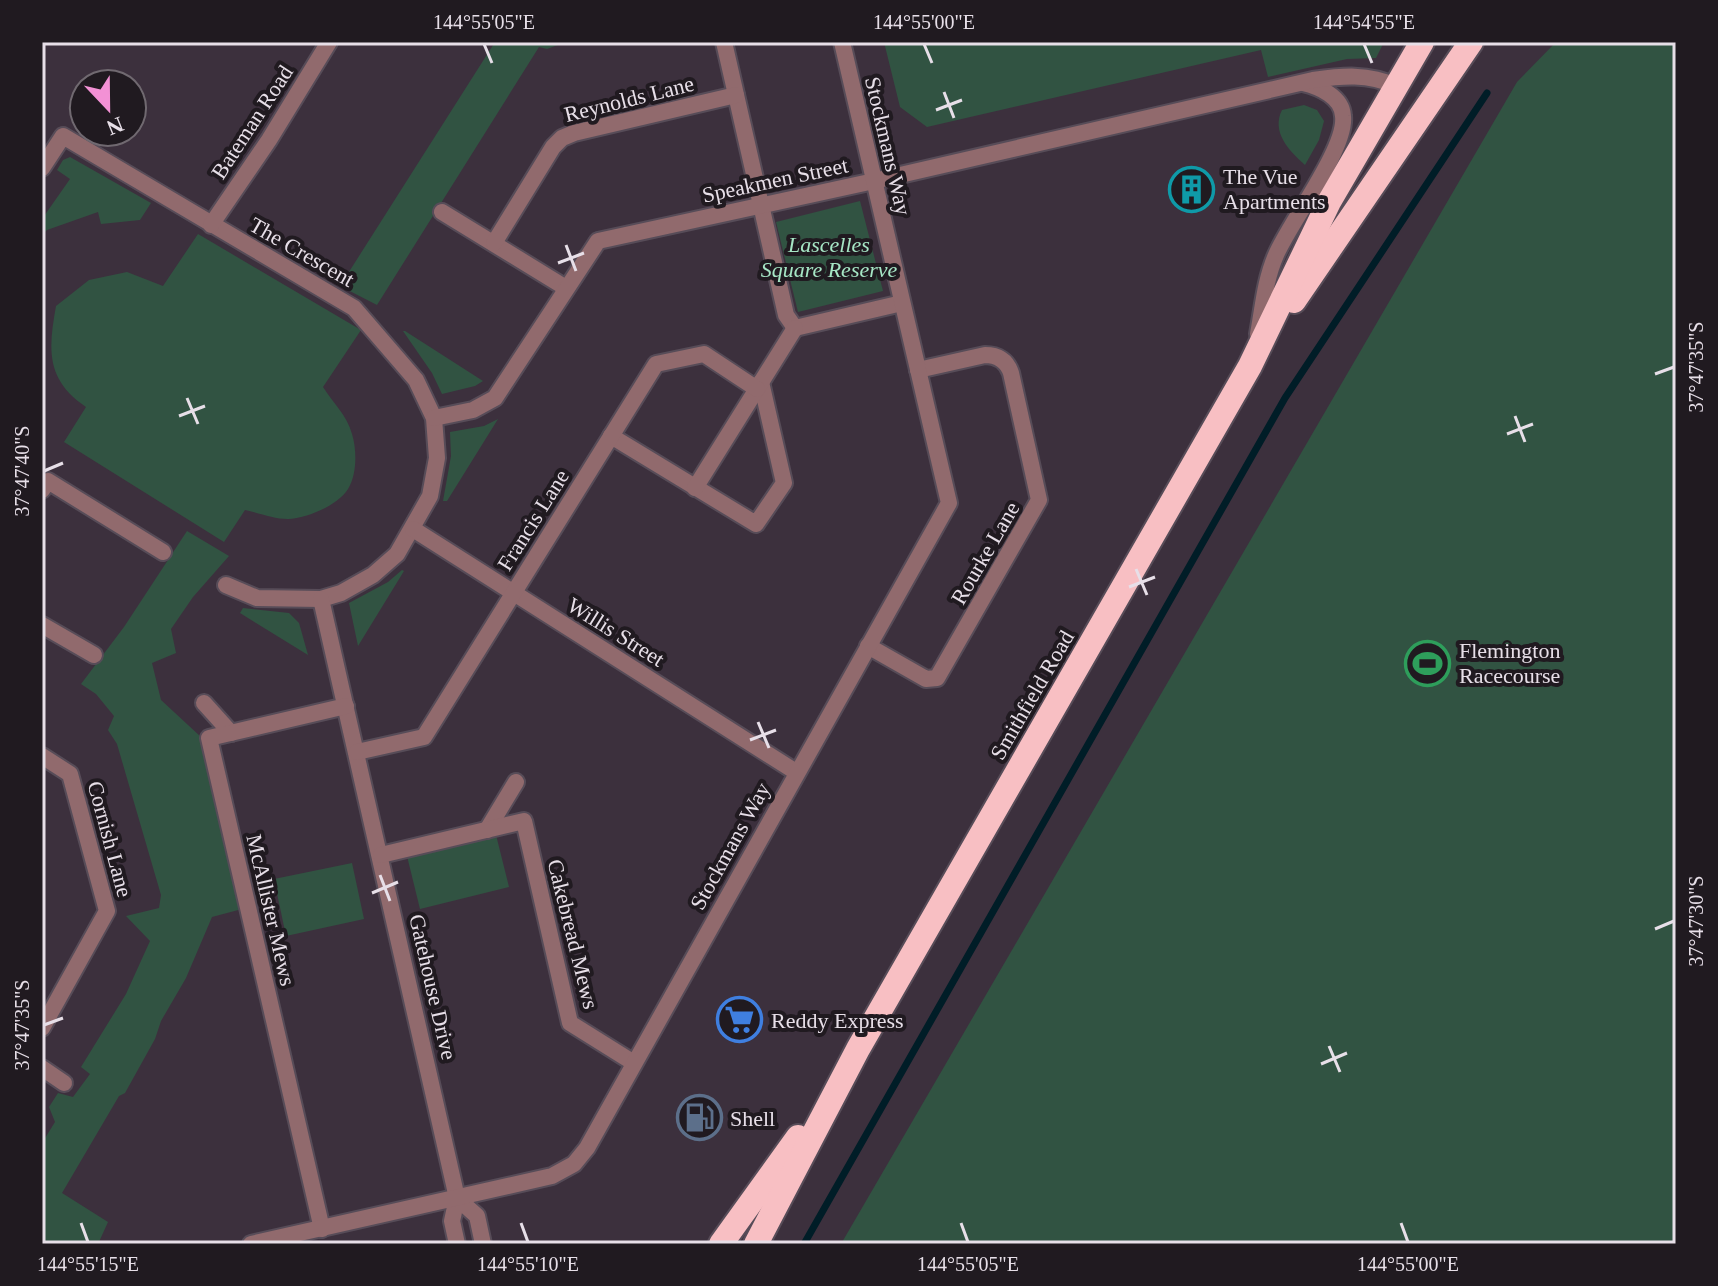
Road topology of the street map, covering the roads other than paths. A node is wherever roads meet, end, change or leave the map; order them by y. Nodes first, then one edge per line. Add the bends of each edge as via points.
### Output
1 (329, 42) edge
2 (724, 42) edge
3 (842, 42) edge
4 (1422, 42) edge
5 (1471, 42) edge
6 (1299, 83) junction
7 (1395, 86) junction
8 (736, 95) junction
9 (1428, 105) junction
10 (42, 168) edge
11 (874, 181) junction
12 (761, 206) junction
13 (442, 212) dead end
14 (211, 225) junction
15 (494, 243) junction
16 (566, 288) junction
17 (902, 303) junction
18 (795, 328) junction
19 (1252, 361) junction
20 (918, 370) junction
21 (759, 386) junction
22 (434, 418) junction
23 (611, 436) junction
24 (45, 485) edge
25 (695, 488) junction
26 (413, 529) junction
27 (163, 552) dead end
28 (226, 585) dead end
29 (513, 593) junction
30 (321, 599) junction
31 (42, 625) edge
32 (868, 646) junction
33 (94, 655) dead end
34 (204, 703) dead end
35 (346, 706) junction
36 (231, 733) junction
37 (357, 752) junction
38 (42, 756) edge
39 (796, 772) junction
40 (516, 782) dead end
41 (487, 830) junction
42 (381, 855) junction
43 (42, 1028) edge
44 (858, 1049) junction
45 (634, 1063) junction
46 (42, 1068) edge
47 (64, 1083) dead end
48 (457, 1198) junction
49 (322, 1229) junction
50 (251, 1244) edge
51 (457, 1244) edge
52 (483, 1244) edge
53 (721, 1244) edge
54 (756, 1244) edge

1 - 14 street, Bateman Road
2 - 8 street
3 - 11 street, Stockmans Way
4 - 7 highway, Smithfield Road
5 - 9 highway, Smithfield Road
6 - 7 street, Speakmen Street via 1360,76
6 - 11 street, Speakmen Street
6 - 19 street via 1334,98 1343,111 1343,127 1270,270
7 - 9 highway
7 - 19 highway, Smithfield Road via 1329,202
8 - 12 street
8 - 15 street, Reynolds Lane via 562,138
9 - 19 highway, Smithfield Road
10 - 14 street, The Crescent via 63,136
11 - 12 street, Speakmen Street
11 - 17 street, Stockmans Way
12 - 16 street, Speakmen Street via 598,241
12 - 18 street via 786,315
13 - 15 street
14 - 22 street, The Crescent via 354,308 416,380
15 - 16 street
16 - 22 street, Speakmen Street via 495,398 473,410
17 - 18 street
17 - 20 street, Stockmans Way
18 - 21 street
19 - 44 highway, Smithfield Road
20 - 32 street, Stockmans Way via 949,503
20 - 32 street, Rourke Lane via 985,355 1006,363 1039,500 937,678 926,679
21 - 23 street, Francis Lane via 704,354 656,364
21 - 25 street
21 - 25 street via 784,483 756,524
22 - 26 street, The Crescent via 437,458 430,496
23 - 25 street
23 - 29 street, Francis Lane
24 - 27 street
26 - 29 street, Willis Street
26 - 30 street, The Crescent via 397,554 373,575
28 - 30 street, The Crescent via 257,598
29 - 37 street, Francis Lane via 424,737
29 - 39 street, Willis Street
30 - 35 street, Gatehouse Drive
31 - 33 street
32 - 39 street, Stockmans Way
34 - 36 street
35 - 36 street
35 - 37 street, Gatehouse Drive
36 - 49 street, McAllister Mews via 209,738
37 - 42 street, Gatehouse Drive
38 - 43 street, Cornish Lane via 70,774 107,911
39 - 45 street, Stockmans Way
40 - 41 street
41 - 42 street, Cakebread Mews
41 - 45 street, Cakebread Mews via 524,821 570,1023
42 - 48 street, Gatehouse Drive
44 - 53 highway, Smithfield Road
44 - 54 highway, Smithfield Road
45 - 48 street, Stockmans Way via 584,1153 570,1167
46 - 47 street
48 - 49 street, Stockmans Way
48 - 51 street, Gatehouse Drive via 452,1221
48 - 52 street, Gatehouse Drive via 477,1216
49 - 50 street, Stockmans Way

